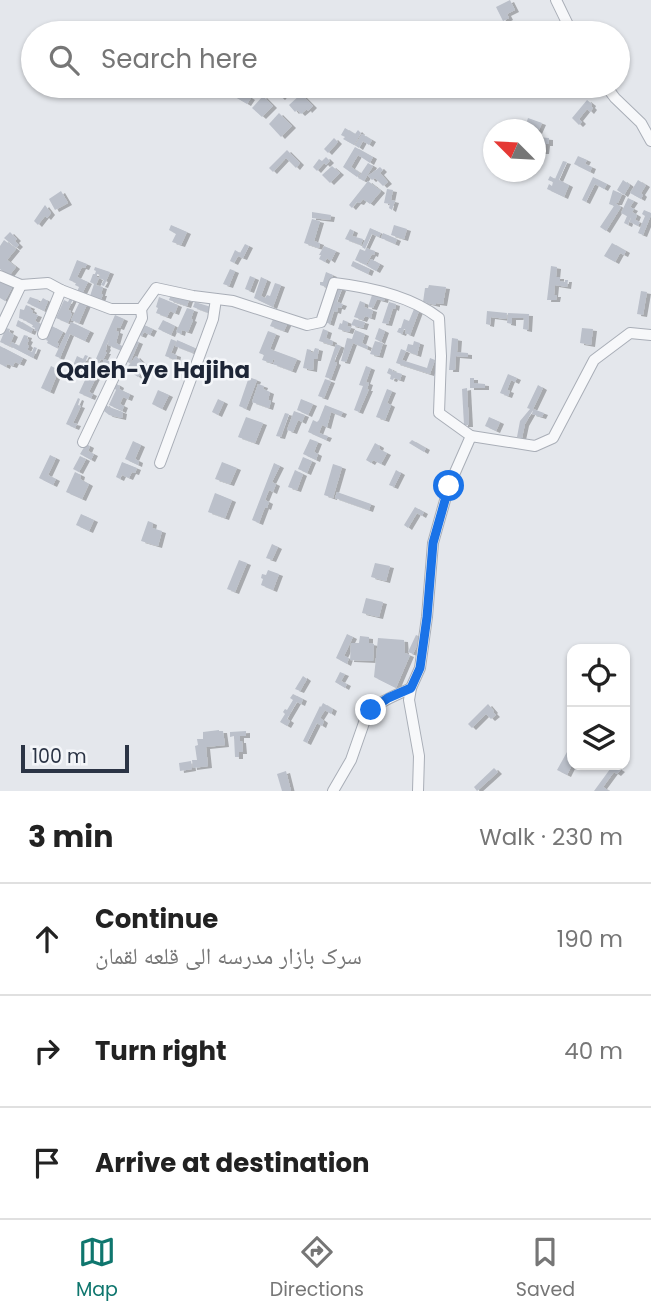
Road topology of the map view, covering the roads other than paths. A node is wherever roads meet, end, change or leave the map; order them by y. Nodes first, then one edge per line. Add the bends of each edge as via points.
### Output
1 (556, 0) edge
2 (566, 21) edge
3 (615, 98) edge
4 (651, 141) edge
5 (0, 275) edge
6 (21, 285) junction
7 (61, 290) junction
8 (216, 299) junction
9 (141, 309) junction
10 (0, 329) edge
11 (43, 334) dead end
12 (651, 335) edge
13 (471, 436) junction
14 (83, 442) dead end
15 (160, 463) dead end
16 (411, 688) junction
17 (333, 791) edge
18 (418, 791) edge

1 - 2 street
3 - 4 street via 641,123
5 - 6 street
6 - 7 street via 48,283
6 - 10 street
7 - 9 street via 111,309
7 - 11 street
8 - 9 street via 156,288
8 - 13 street via 307,326 321,322 334,283 419,304 439,318 439,413
8 - 15 street
9 - 14 street via 142,318
12 - 13 street via 630,333 594,360 553,438 535,446
13 - 16 street via 449,486 433,543 420,668
16 - 17 street via 388,698 366,716 351,760
16 - 18 street

